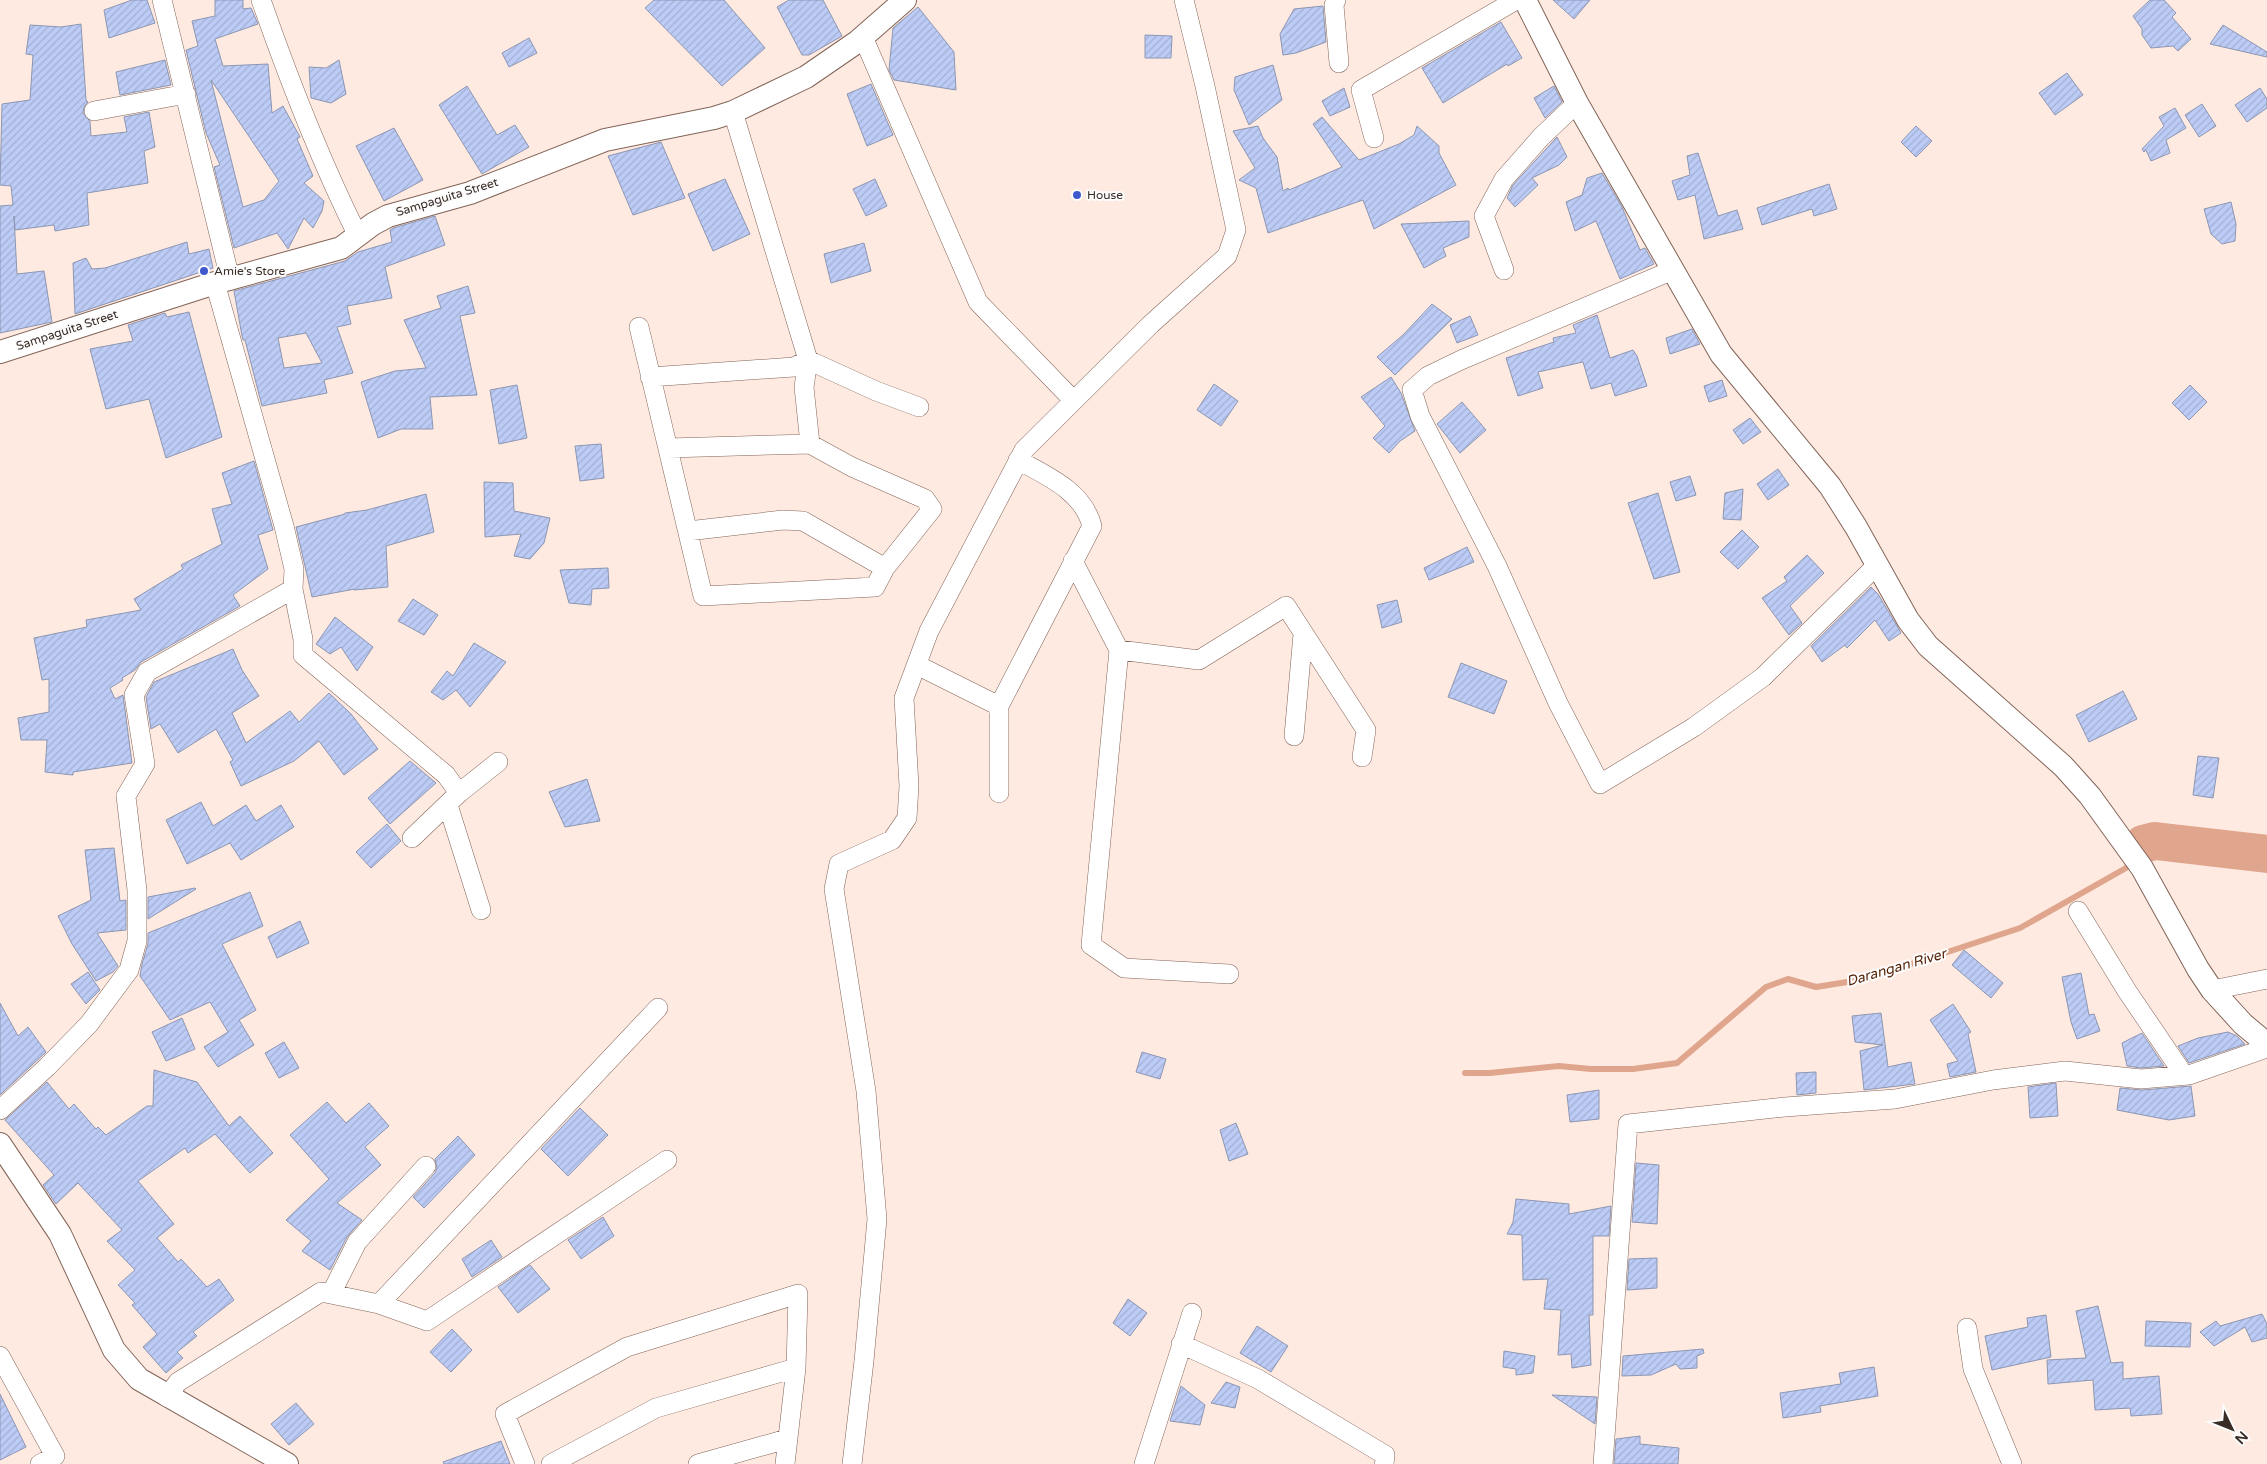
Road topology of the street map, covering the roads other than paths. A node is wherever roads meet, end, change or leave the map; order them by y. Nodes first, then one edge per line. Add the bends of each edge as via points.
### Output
1 (162, 0) edge
2 (261, 0) edge
3 (905, 0) edge
4 (1184, 0) edge
5 (1336, 0) edge
6 (1516, 0) edge
7 (1525, 0) edge
8 (863, 37) junction
9 (1339, 63) dead end
10 (186, 94) junction
11 (1577, 103) junction
12 (94, 111) dead end
13 (733, 112) junction
14 (1374, 138) dead end
15 (358, 236) junction
16 (1504, 270) dead end
17 (1673, 270) junction
18 (223, 281) junction
19 (639, 327) dead end
20 (0, 352) edge
21 (808, 360) junction
22 (650, 377) junction
23 (1073, 400) junction
24 (919, 407) dead end
25 (810, 444) junction
26 (668, 448) junction
27 (1018, 460) junction
28 (688, 531) junction
29 (1073, 561) junction
30 (1877, 565) junction
31 (885, 568) junction
32 (292, 588) junction
33 (1303, 634) junction
34 (1119, 650) junction
35 (917, 665) junction
36 (999, 706) junction
37 (1294, 736) dead end
38 (1362, 757) dead end
39 (498, 762) dead end
40 (999, 792) dead end
41 (453, 799) junction
42 (412, 838) dead end
43 (481, 910) dead end
44 (2078, 911) dead end
45 (1229, 974) dead end
46 (2267, 979) edge
47 (2212, 990) junction
48 (658, 1008) dead end
49 (2267, 1044) edge
50 (2267, 1048) edge
51 (2184, 1075) junction
52 (0, 1110) edge
53 (0, 1144) edge
54 (667, 1160) dead end
55 (426, 1166) dead end
56 (331, 1294) junction
57 (379, 1304) junction
58 (1192, 1313) dead end
59 (1967, 1328) dead end
60 (1181, 1344) junction
61 (3, 1368) edge
62 (796, 1368) junction
63 (167, 1397) junction
64 (787, 1440) junction
65 (40, 1464) edge
66 (287, 1464) edge
67 (525, 1464) edge
68 (551, 1464) edge
69 (698, 1464) edge
70 (785, 1464) edge
71 (852, 1464) edge
72 (1144, 1464) edge
73 (1384, 1464) edge
74 (1602, 1464) edge
75 (2012, 1464) edge

1 - 10 street
2 - 15 street via 330,180
3 - 8 street, Sampaguita Street
4 - 23 street via 1236,230 1227,256
5 - 9 street
6 - 14 street via 1361,90
7 - 11 street
8 - 13 street, Sampaguita Street via 806,77
8 - 23 street via 978,302
10 - 12 street
10 - 18 street
11 - 16 street via 1504,179 1484,216
11 - 17 street
13 - 15 street, Sampaguita Street via 605,140 470,193 388,216
13 - 21 street
15 - 18 street, Sampaguita Street via 340,248
17 - 30 street via 1721,354 1830,486
17 - 30 street via 1462,360 1428,376 1412,390 1420,416 1497,566 1558,703 1600,784 1694,727 1763,677
18 - 20 street, Sampaguita Street
18 - 32 street via 294,570
19 - 22 street
21 - 22 street via 794,367
21 - 24 street
21 - 25 street via 804,387
22 - 26 street
23 - 27 street
25 - 26 street
25 - 31 street via 852,467 925,499 932,509
26 - 28 street
27 - 29 street via 1072,492 1089,516 1092,526
27 - 35 street via 929,632
28 - 31 street via 783,520 803,521
28 - 31 street via 703,596 875,587
29 - 34 street
29 - 36 street
30 - 47 street via 1908,620 1928,646 2063,766 2090,796 2142,868
32 - 41 street via 303,638 303,655 446,775
32 - 52 street via 147,672 134,695 145,764 126,796 137,890 137,941 130,970 89,1024
33 - 34 street via 1286,606 1199,660
33 - 37 street
33 - 38 street via 1366,730
34 - 45 street via 1091,946 1124,968
35 - 36 street
35 - 71 street via 904,698 909,786 907,818 892,840 839,864 834,890 866,1091 877,1219
36 - 40 street
39 - 41 street
41 - 42 street
41 - 43 street
44 - 51 street via 2126,991
46 - 47 street
47 - 49 street via 2243,1024
48 - 57 street
50 - 51 street
51 - 74 street via 2141,1079 2065,1071 1993,1080 1895,1099 1628,1124
53 - 63 street via 60,1234 114,1350 139,1379
54 - 57 street via 426,1321
55 - 56 street via 357,1242
56 - 57 street
56 - 63 street via 321,1292 313,1297 178,1382
58 - 60 street
59 - 75 street via 1973,1369
60 - 72 street
60 - 73 street via 1258,1379 1385,1455
61 - 65 street via 55,1456
62 - 64 street
62 - 67 street via 798,1294 627,1347 505,1414
62 - 68 street via 656,1408
63 - 66 street
64 - 69 street
64 - 70 street

